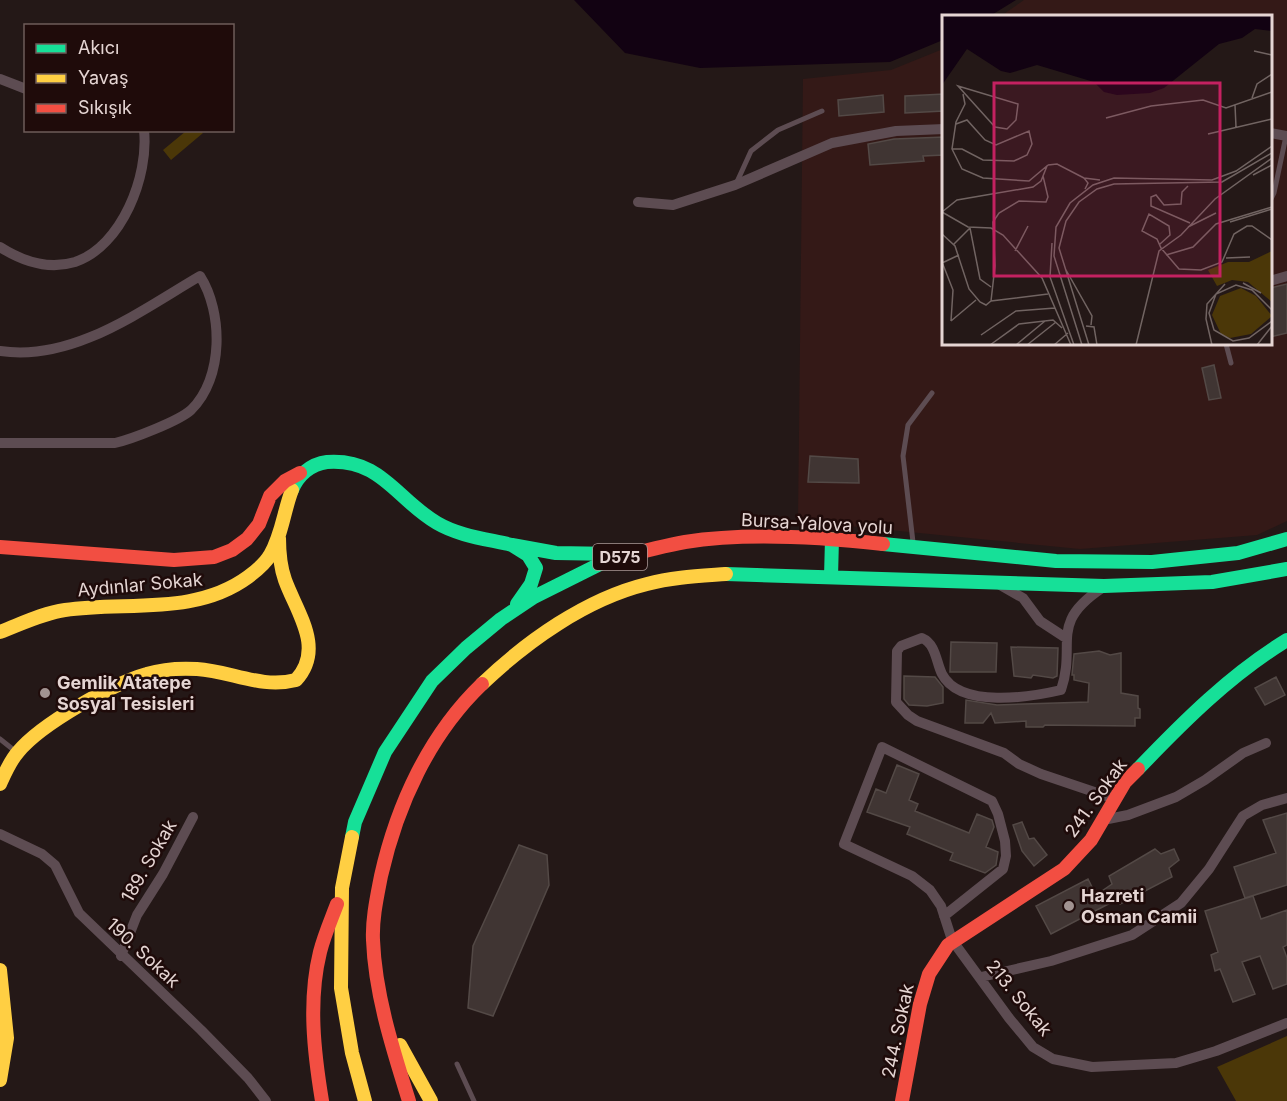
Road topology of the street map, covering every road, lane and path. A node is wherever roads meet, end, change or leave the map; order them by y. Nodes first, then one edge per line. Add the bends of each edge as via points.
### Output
1 (0, 79) edge
2 (24, 88) edge
3 (822, 111) dead end
4 (942, 129) edge
5 (144, 132) edge
6 (1272, 133) edge
7 (1287, 136) edge
8 (735, 185) junction
9 (1272, 197) edge
10 (638, 202) dead end
11 (0, 247) edge
12 (1287, 276) edge
13 (1272, 280) edge
14 (1226, 345) edge
15 (0, 351) edge
16 (1231, 363) dead end
17 (932, 393) dead end
18 (0, 443) edge
19 (308, 469) junction
20 (280, 530) junction
21 (832, 539) junction
22 (1287, 539) edge
23 (512, 545) junction
24 (0, 547) edge
25 (913, 547) junction
26 (632, 554) junction
27 (1287, 568) edge
28 (831, 576) junction
29 (995, 582) junction
30 (1104, 586) junction
31 (510, 613) junction
32 (0, 632) edge
33 (1066, 638) junction
34 (1287, 640) edge
35 (0, 739) edge
36 (1266, 743) dead end
37 (18, 753) junction
38 (0, 784) edge
39 (1287, 798) edge
40 (1115, 799) junction
41 (193, 817) dead end
42 (1103, 820) junction
43 (0, 834) edge
44 (342, 888) junction
45 (944, 916) junction
46 (952, 940) junction
47 (121, 956) junction
48 (0, 970) edge
49 (981, 977) junction
50 (385, 1019) junction
51 (1287, 1023) edge
52 (3, 1031) edge
53 (457, 1064) dead end
54 (0, 1080) edge
55 (267, 1101) edge
56 (322, 1101) edge
57 (365, 1101) edge
58 (409, 1101) edge
59 (431, 1101) edge
60 (474, 1101) edge
61 (902, 1101) edge

1 - 2 street
3 - 8 lane via 778,130 751,151
4 - 8 street via 896,131 832,143
5 - 11 street via 145,152 136,192 117,225 94,251 74,262 55,265 31,262
6 - 7 street
7 - 9 lane
8 - 10 street via 673,205
12 - 13 street
14 - 16 lane
15 - 18 street via 43,352 73,344 126,320 200,276 209,290 216,323 213,371 190,411 115,443
17 - 25 lane via 908,425 903,456
19 - 20 main road, Aydınlar Sokak via 289,493
19 - 23 main road via 322,462 341,460 360,465 390,482 427,517 446,528
19 - 24 main road via 277,488 247,539 214,557 174,560
20 - 32 main road, Aydınlar Sokak via 260,568 221,594 188,602 52,612
20 - 37 main road via 284,577 310,644 306,667 296,680 276,684 200,669 143,675 50,726
21 - 25 main road, Bursa-Yalova yolu / D575
21 - 26 main road, Bursa-Yalova yolu / D575 via 728,538
21 - 28 main road
22 - 25 main road, Bursa-Yalova yolu / D575 via 1238,553 1152,562 1056,561
23 - 26 main road via 556,553
23 - 31 main road via 528,555 536,568 531,584
26 - 31 main road, Bursa-Yalova yolu / D575 via 566,580
27 - 30 main road, D575 via 1212,582
28 - 29 main road, D575
28 - 50 main road, D575 via 732,573 636,587 588,607 550,630 483,680 430,748 409,788 391,837 378,889 373,937
29 - 30 main road, D575
29 - 33 street via 1023,598 1040,621
30 - 33 street via 1075,611
31 - 44 main road, Bursa-Yalova yolu / D575 via 432,681 385,752 355,822
33 - 40 street via 1065,680 1061,690 988,698 968,694 948,683 931,644 917,639 897,651 896,702 917,721 998,750 1041,774
34 - 40 main road, 241. Sokak via 1256,659 1190,715 1125,782
35 - 37 lane
36 - 42 street via 1243,753 1176,797
37 - 38 main road
39 - 49 street via 1243,816 1209,869 1181,903 1132,935 1051,961
40 - 42 main road, 241. Sokak
41 - 47 street, 189. Sokak via 137,915
42 - 46 main road, 241. Sokak via 1064,869
43 - 47 street, 190. Sokak via 42,854 55,866 79,913
44 - 56 main road via 318,959 315,983 313,1030
44 - 57 main road, Bursa-Yalova yolu / D575 via 341,988
45 - 45 street, 213. Sokak via 1003,869 1005,841 998,814 992,801 882,747 844,844 921,882 937,899
45 - 46 street, 213. Sokak
46 - 49 street, 213. Sokak
46 - 61 main road, 244. Sokak via 929,974
47 - 55 street, 190. Sokak via 201,1030
48 - 52 main road
49 - 51 street, 213. Sokak via 1033,1047 1053,1059 1092,1066 1176,1063
50 - 58 main road, D575
50 - 59 main road
52 - 54 main road via 7,1045
53 - 60 lane

